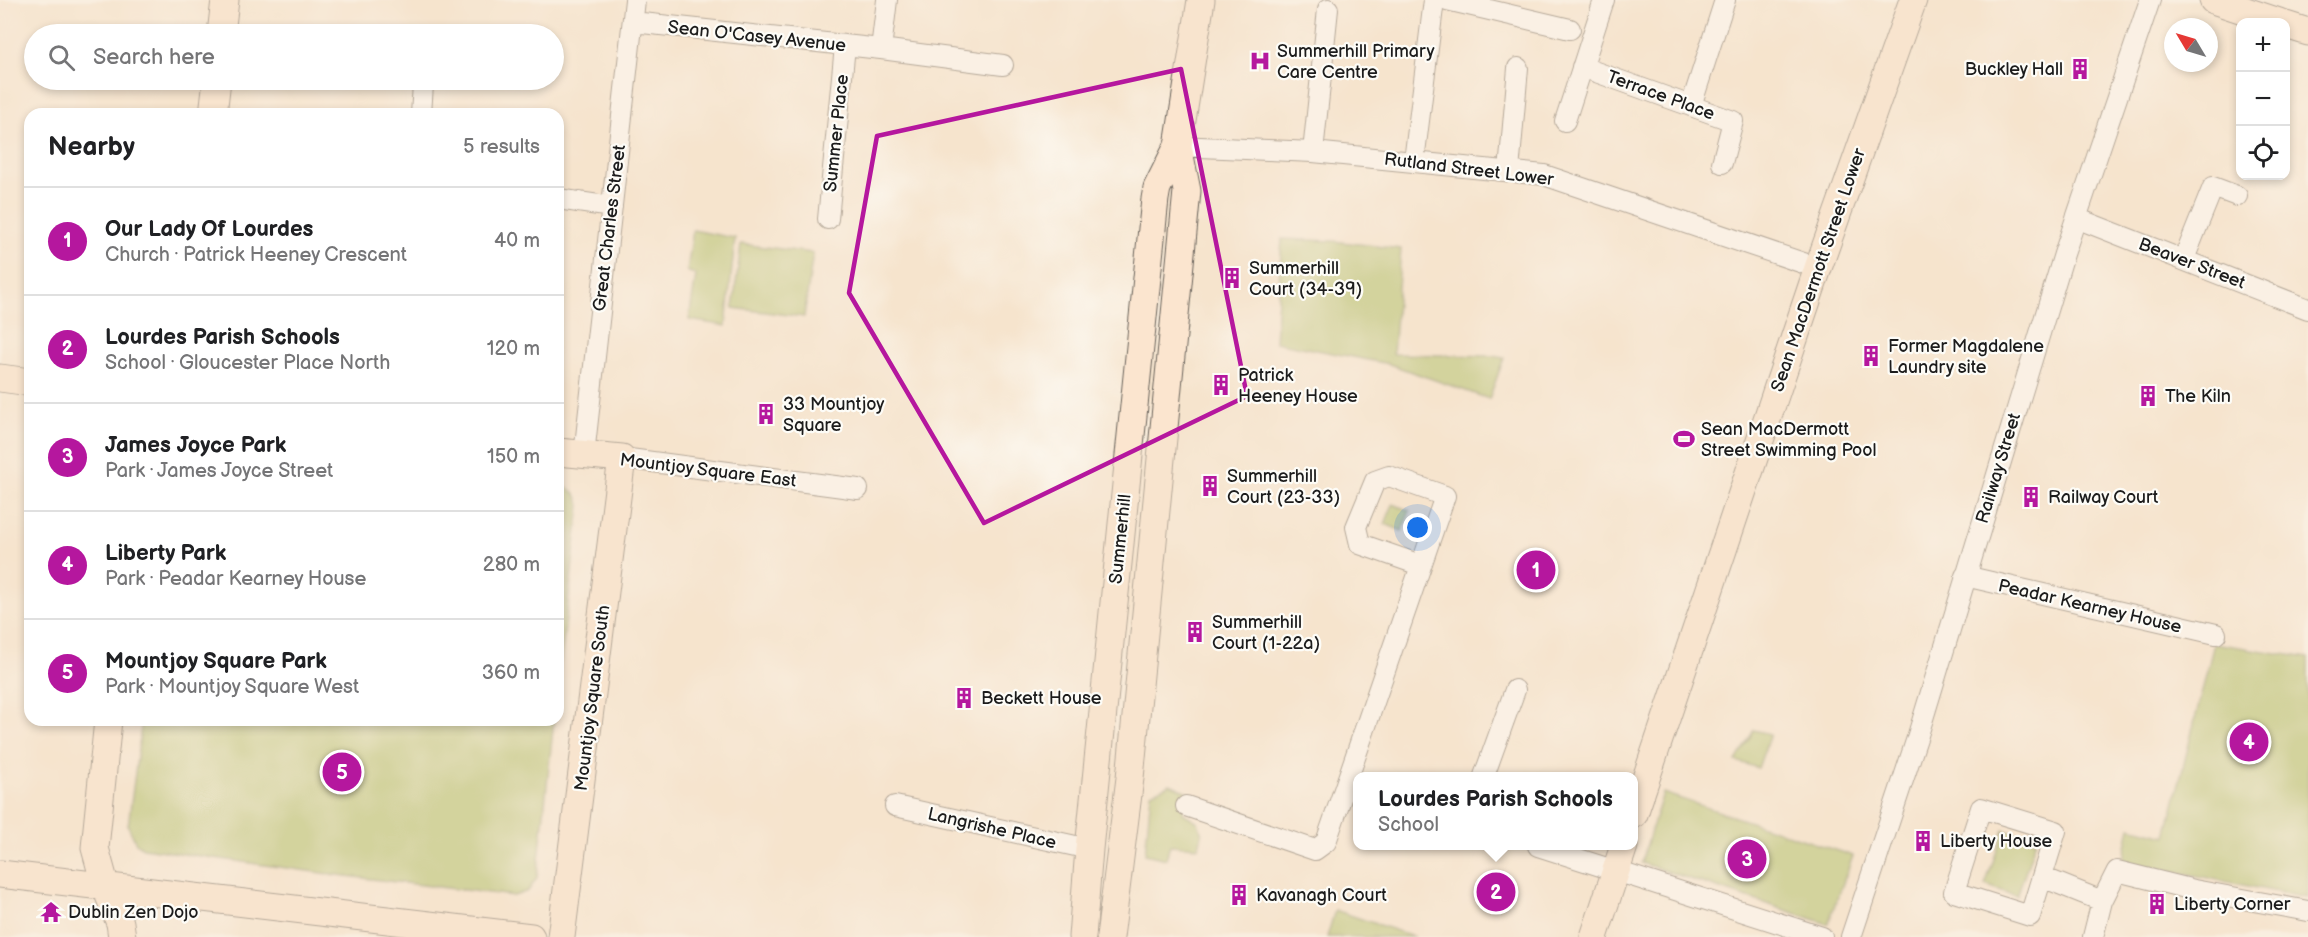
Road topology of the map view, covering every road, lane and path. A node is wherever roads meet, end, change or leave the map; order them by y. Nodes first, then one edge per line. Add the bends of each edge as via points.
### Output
1 (225, 0) edge
2 (635, 0) edge
3 (887, 0) edge
4 (1202, 0) edge
5 (1434, 0) edge
6 (1447, 0) edge
7 (1604, 0) edge
8 (1725, 0) edge
9 (1913, 0) edge
10 (2150, 0) edge
11 (2213, 0) edge
12 (1328, 9) dead end
13 (2267, 18) edge
14 (633, 22) junction
15 (222, 24) edge
16 (2290, 26) edge
17 (1570, 29) dead end
18 (2308, 32) edge
19 (845, 46) junction
20 (881, 49) junction
21 (1003, 65) dead end
22 (1582, 67) junction
23 (1518, 68) dead end
24 (216, 90) edge
25 (423, 90) edge
26 (1691, 106) junction
27 (214, 108) edge
28 (421, 108) edge
29 (1565, 120) dead end
30 (1178, 146) junction
31 (1313, 152) junction
32 (1414, 161) junction
33 (1722, 163) dead end
34 (1509, 171) junction
35 (2236, 196) dead end
36 (564, 200) edge
37 (612, 207) junction
38 (2076, 218) junction
39 (828, 219) dead end
40 (2184, 259) junction
41 (1818, 268) junction
42 (2307, 304) edge
43 (0, 378) edge
44 (24, 381) edge
45 (571, 454) edge
46 (622, 458) junction
47 (858, 489) dead end
48 (1420, 565) junction
49 (1965, 576) junction
50 (2216, 634) dead end
51 (1515, 690) dead end
52 (107, 726) edge
53 (1357, 772) edge
54 (1486, 772) edge
55 (1352, 787) edge
56 (1638, 802) edge
57 (895, 806) dead end
58 (1186, 806) dead end
59 (1089, 849) junction
60 (1566, 850) edge
61 (1621, 858) edge
62 (0, 874) edge
63 (2042, 877) junction
64 (106, 888) junction
65 (2102, 902) junction
66 (2308, 910) edge
67 (122, 937) edge
68 (526, 937) edge
69 (561, 937) edge
70 (1082, 937) edge
71 (1110, 937) edge
72 (1594, 937) edge
73 (1822, 937) edge
74 (1851, 937) edge
75 (2093, 937) edge

1 - 15 main road
2 - 14 street, Great Charles Street
3 - 20 street
4 - 30 main road, Summerhill
5 - 32 street
6 - 17 street
7 - 22 street
8 - 26 street
9 - 41 main road, Sean MacDermott Street Lower
10 - 38 street, Railway Street
11 - 13 main road
12 - 31 street
14 - 19 street, Sean O'Casey Avenue
14 - 37 street, Great Charles Street
16 - 18 main road
19 - 20 street, Sean O'Casey Avenue
19 - 39 street, Summer Place
20 - 21 street, Sean O'Casey Avenue
22 - 26 street, Terrace Place
22 - 29 street
23 - 34 street
24 - 27 main road
25 - 28 street
26 - 33 street, Terrace Place via 1733,121
30 - 31 street, Rutland Street Lower
30 - 59 main road, Summerhill via 1157,189 1148,254
30 - 71 main road, Summerhill via 1187,192 1130,778
31 - 32 street, Rutland Street Lower
32 - 34 street, Rutland Street Lower
34 - 41 street, Rutland Street Lower via 1556,178
35 - 40 street via 2213,187
36 - 37 street
37 - 45 street, Great Charles Street
38 - 40 street, Beaver Street
38 - 49 street, Railway Street
40 - 42 street, Beaver Street
41 - 56 main road, Sean MacDermott Street Lower
43 - 44 main road
45 - 46 main road, Mountjoy Square East
46 - 47 street, Mountjoy Square East
46 - 69 main road, Mountjoy Square South
48 - 48 street via 1360,544 1356,527 1375,481 1389,476 1445,496
48 - 53 street
49 - 50 street, Peadar Kearney House
49 - 74 street, Railway Street via 1918,735
51 - 54 street
52 - 64 main road via 95,835
55 - 58 street via 1326,843 1315,850
57 - 59 street, Langrishe Place
59 - 70 main road, Summerhill
60 - 61 street
61 - 72 main road
61 - 73 street
62 - 64 main road
63 - 63 street via 2030,916 1954,892 1981,808 2056,831
63 - 65 street
64 - 67 main road
64 - 68 main road
65 - 66 street via 2117,872
65 - 75 street

